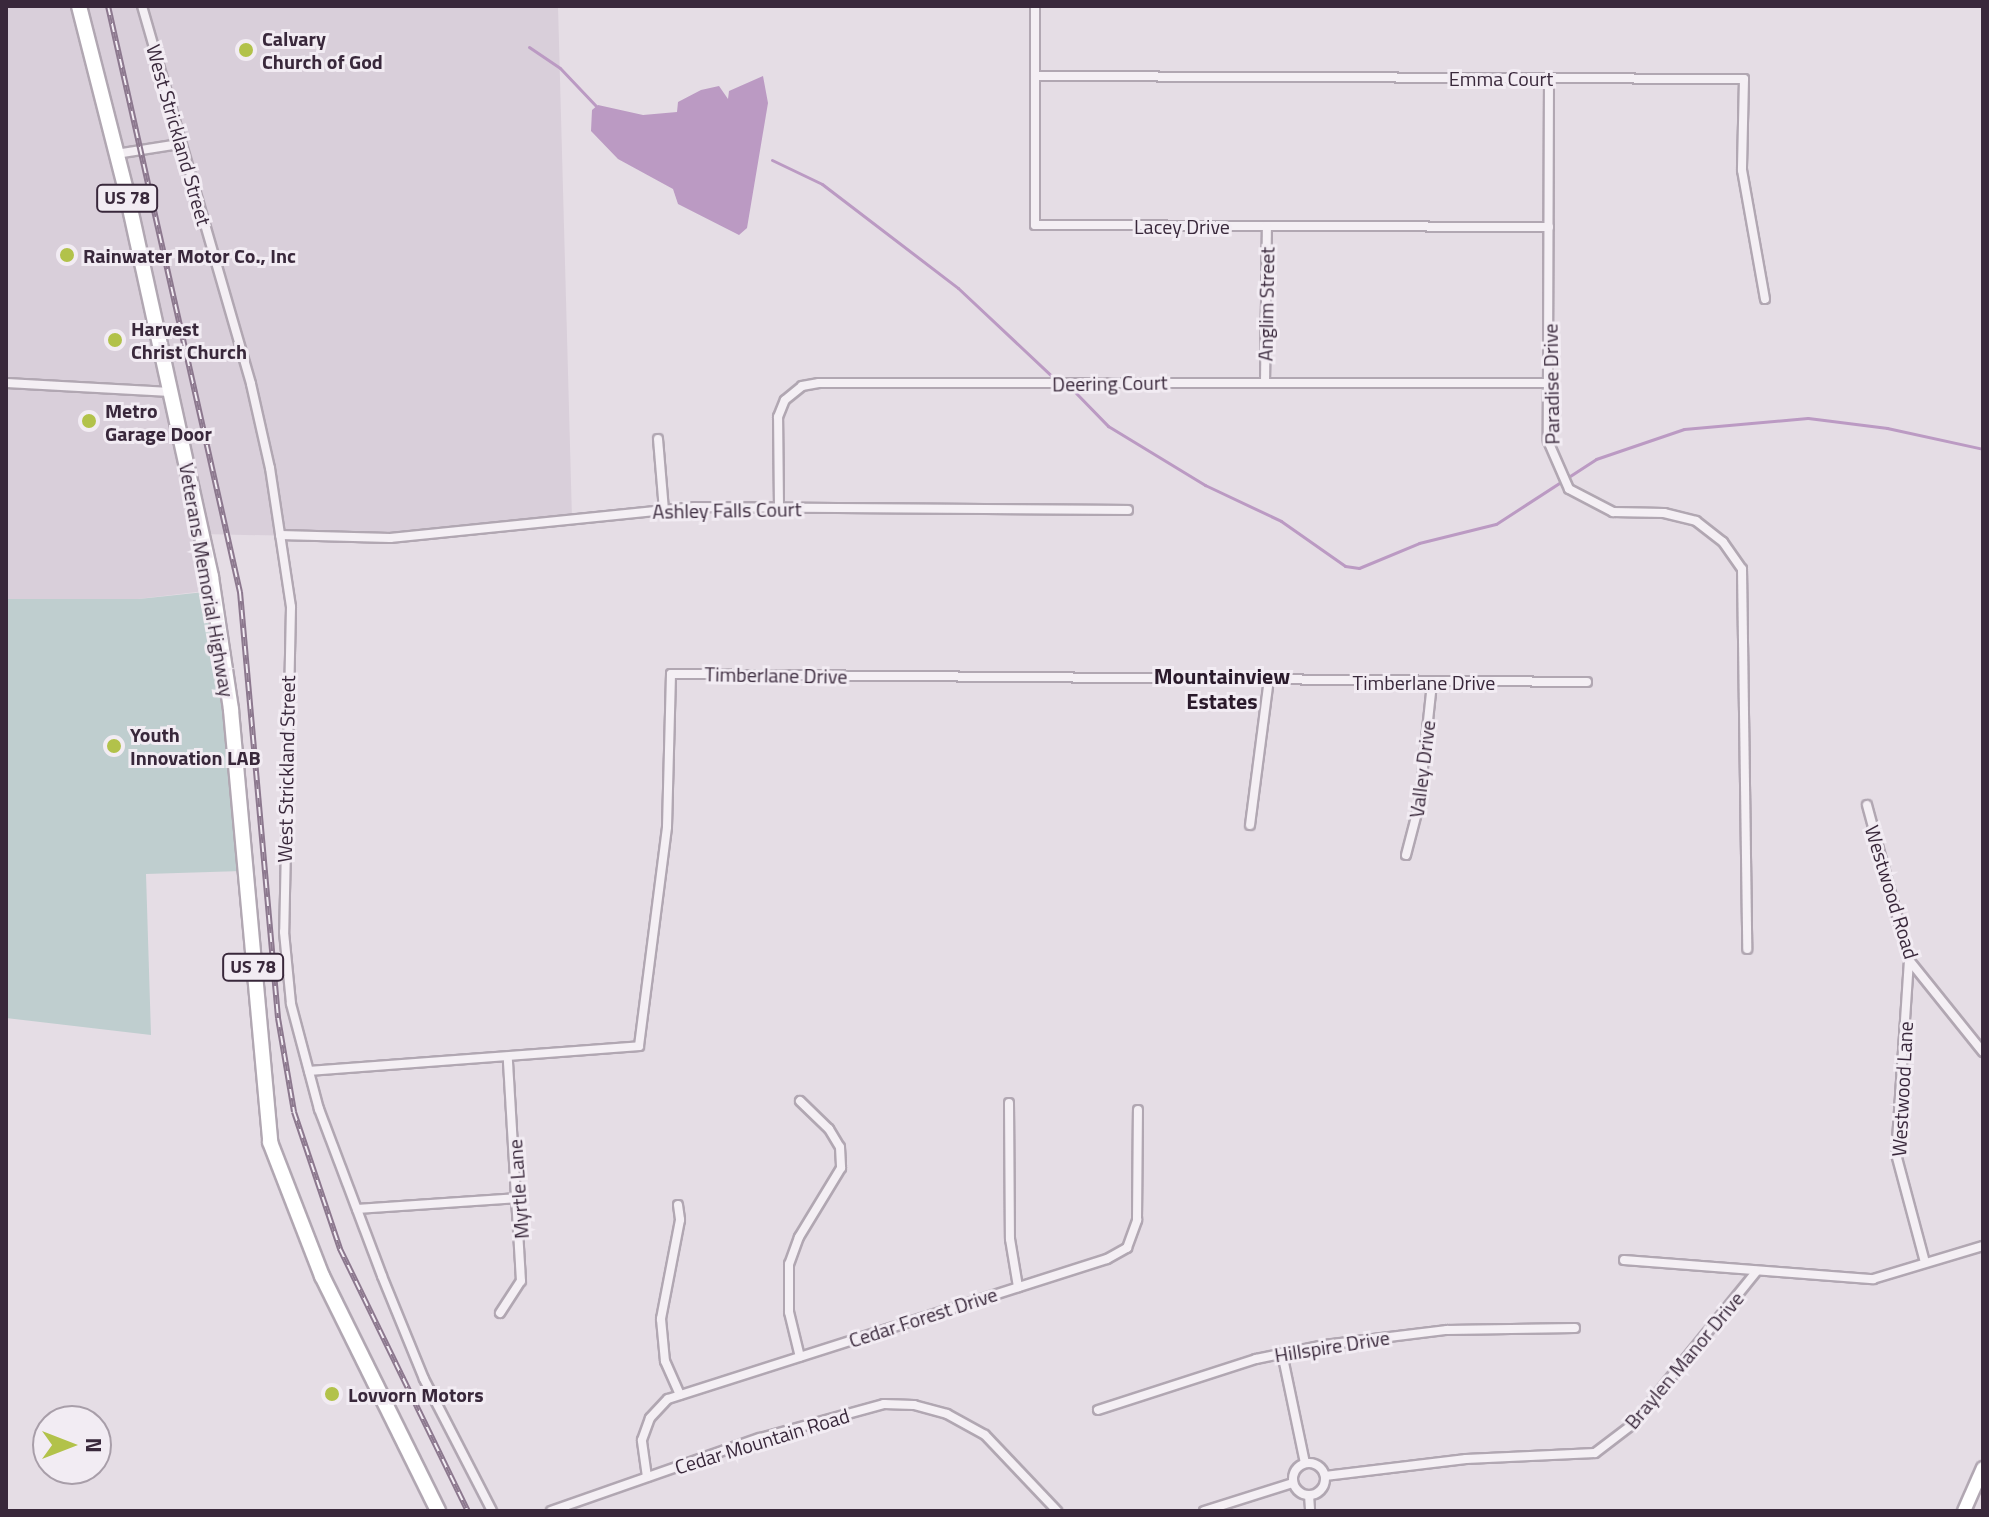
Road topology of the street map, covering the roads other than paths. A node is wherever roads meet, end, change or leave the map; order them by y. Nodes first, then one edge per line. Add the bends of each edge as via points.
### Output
1 (79, 6) edge
2 (142, 6) edge
3 (1035, 6) edge
4 (1035, 76) junction
5 (1549, 78) junction
6 (179, 144) junction
7 (116, 154) junction
8 (1267, 226) junction
9 (1549, 227) junction
10 (1765, 299) dead end
11 (6, 383) edge
12 (1265, 383) junction
13 (1550, 383) junction
14 (171, 392) junction
15 (658, 439) dead end
16 (779, 507) junction
17 (664, 510) junction
18 (1128, 510) dead end
19 (280, 535) junction
20 (1269, 679) junction
21 (1587, 682) dead end
22 (1432, 683) junction
23 (1867, 805) dead end
24 (1250, 825) dead end
25 (1406, 855) dead end
26 (1747, 949) dead end
27 (1909, 960) junction
28 (1983, 1052) edge
29 (508, 1060) junction
30 (309, 1071) junction
31 (800, 1101) dead end
32 (1009, 1103) dead end
33 (1138, 1110) dead end
34 (519, 1198) junction
35 (678, 1205) dead end
36 (357, 1209) junction
37 (1983, 1246) edge
38 (1624, 1260) dead end
39 (1925, 1262) junction
40 (1756, 1272) junction
41 (1018, 1287) junction
42 (500, 1313) dead end
43 (1575, 1328) dead end
44 (1282, 1353) junction
45 (800, 1357) junction
46 (680, 1395) junction
47 (1098, 1410) dead end
48 (1305, 1463) junction
49 (1983, 1468) edge
50 (1325, 1476) junction
51 (647, 1477) junction
52 (1293, 1483) junction
53 (1309, 1495) junction
54 (438, 1511) edge
55 (492, 1511) edge
56 (551, 1511) edge
57 (1057, 1511) edge
58 (1204, 1511) edge
59 (1310, 1511) edge
60 (1964, 1511) edge

1 - 7 main road, Veterans Memorial Highway / US 78
2 - 6 street, West Strickland Street
3 - 4 street, Lacey Drive
4 - 5 street, Emma Court
4 - 8 street, Lacey Drive via 1035,225
5 - 9 street, Paradise Drive
5 - 10 street, Emma Court via 1744,79 1742,170
6 - 7 street
6 - 19 street, West Strickland Street via 251,384
7 - 14 main road, Veterans Memorial Highway / US 78
8 - 9 street, Lacey Drive
8 - 12 street, Anglim Street
9 - 13 street, Paradise Drive
11 - 14 street
12 - 13 street, Deering Court
12 - 16 street, Deering Court via 802,386 785,400 778,417
13 - 26 street, Paradise Drive via 1548,441 1569,489 1613,512 1664,513 1696,521 1723,542 1742,569
14 - 54 main road, Veterans Memorial Highway / US 78 via 211,577 231,710 270,1142 322,1276
15 - 17 street
16 - 17 street, Ashley Falls Court
16 - 18 street, Ashley Falls Court
17 - 19 street, Ashley Falls Court via 390,538
19 - 30 street, West Strickland Street via 291,607 284,932 291,1004
20 - 22 street, Timberlane Drive
20 - 24 street
20 - 29 street, Timberlane Drive via 671,674 667,827 639,1046
21 - 22 street, Timberlane Drive
22 - 25 street, Valley Drive via 1416,826
23 - 27 street, Westwood Road
27 - 28 street, Westwood Road
27 - 39 street, Westwood Lane via 1896,1154
29 - 30 street, Timberlane Drive
29 - 34 street, Myrtle Lane
30 - 36 street, West Strickland Street
31 - 45 street via 835,1138 841,1168 799,1237 789,1264 789,1312
32 - 41 street via 1010,1239
33 - 41 street, Cedar Forest Drive via 1137,1220 1127,1248
34 - 36 street
34 - 42 street, Myrtle Lane via 521,1281
35 - 46 street via 680,1220 661,1319 665,1361
36 - 55 street, West Strickland Street via 424,1379
37 - 39 street
38 - 40 street
39 - 40 street via 1873,1279
40 - 50 street, Braylen Manor Drive via 1633,1424 1595,1453 1466,1459
41 - 45 street, Cedar Forest Drive
43 - 44 street, Hillspire Drive via 1447,1330
44 - 47 street, Hillspire Drive
44 - 48 street
45 - 46 street, Cedar Forest Drive
46 - 51 street, Cedar Forest Drive via 668,1399 650,1418 642,1440
48 - 50 street via 1315,1464
48 - 52 street via 1294,1473
49 - 60 street
50 - 53 street via 1321,1490
51 - 56 street, Cedar Mountain Road
51 - 57 street, Cedar Mountain Road via 760,1438 884,1404 914,1405 947,1414 985,1435
52 - 53 street
52 - 58 street
53 - 59 street

